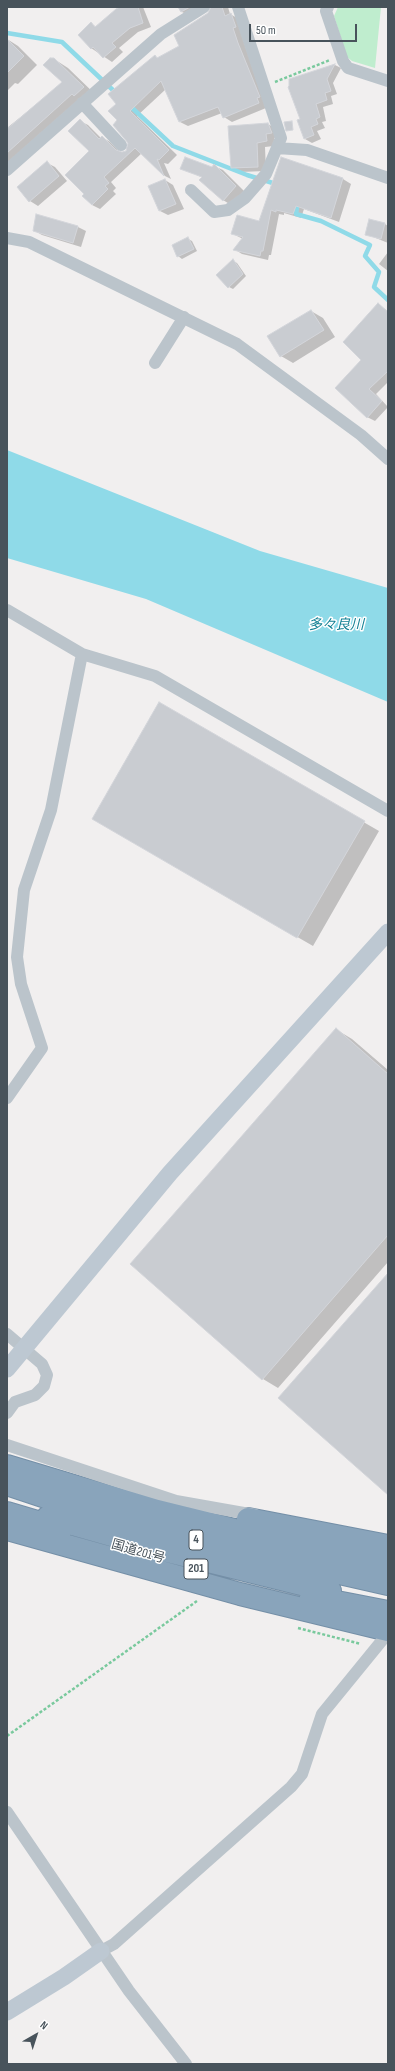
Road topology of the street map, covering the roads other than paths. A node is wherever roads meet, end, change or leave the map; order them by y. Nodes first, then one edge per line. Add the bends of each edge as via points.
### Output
1 (204, 7) edge
2 (238, 7) edge
3 (328, 7) edge
4 (388, 81) edge
5 (82, 103) junction
6 (121, 145) dead end
7 (277, 148) junction
8 (7, 170) edge
9 (388, 178) edge
10 (191, 190) dead end
11 (7, 238) edge
12 (184, 317) junction
13 (155, 363) dead end
14 (388, 459) edge
15 (7, 610) edge
16 (82, 654) junction
17 (388, 811) edge
18 (388, 932) edge
19 (7, 1098) edge
20 (7, 1334) edge
21 (24, 1348) junction
22 (7, 1369) edge
23 (7, 1413) edge
24 (7, 1446) edge
25 (7, 1455) edge
26 (7, 1466) edge
27 (7, 1484) edge
28 (7, 1504) edge
29 (7, 1513) edge
30 (7, 1529) edge
31 (388, 1539) edge
32 (388, 1546) edge
33 (388, 1568) edge
34 (388, 1584) edge
35 (388, 1603) edge
36 (388, 1612) edge
37 (386, 1634) edge
38 (7, 1812) edge
39 (101, 1951) junction
40 (7, 2012) edge
41 (186, 2064) edge

1 - 5 street via 161,34
2 - 7 street via 281,138
3 - 4 street via 326,11 341,56 348,68
5 - 6 street
5 - 8 street
7 - 9 street via 307,150
7 - 10 street via 266,174 245,198 228,210 214,212
11 - 12 street via 29,242
12 - 13 street
12 - 14 street via 237,344 361,435
15 - 16 street
16 - 17 street via 155,676
16 - 19 street via 51,810 24,890 17,957 20,984 42,1048
18 - 21 street via 170,1173
20 - 21 street
21 - 22 street
21 - 23 street via 42,1364 47,1375 44,1386 35,1396 15,1402
24 - 31 street via 176,1501
25 - 32 highway via 157,1502
26 - 33 highway via 157,1511
27 - 34 highway, 4 via 203,1542
28 - 35 highway via 172,1552 285,1581
29 - 36 highway, 国道201号 / 201 via 259,1587
30 - 37 highway
37 - 39 street via 322,1714 302,1774 114,1944
38 - 39 street
39 - 40 street
39 - 41 street

